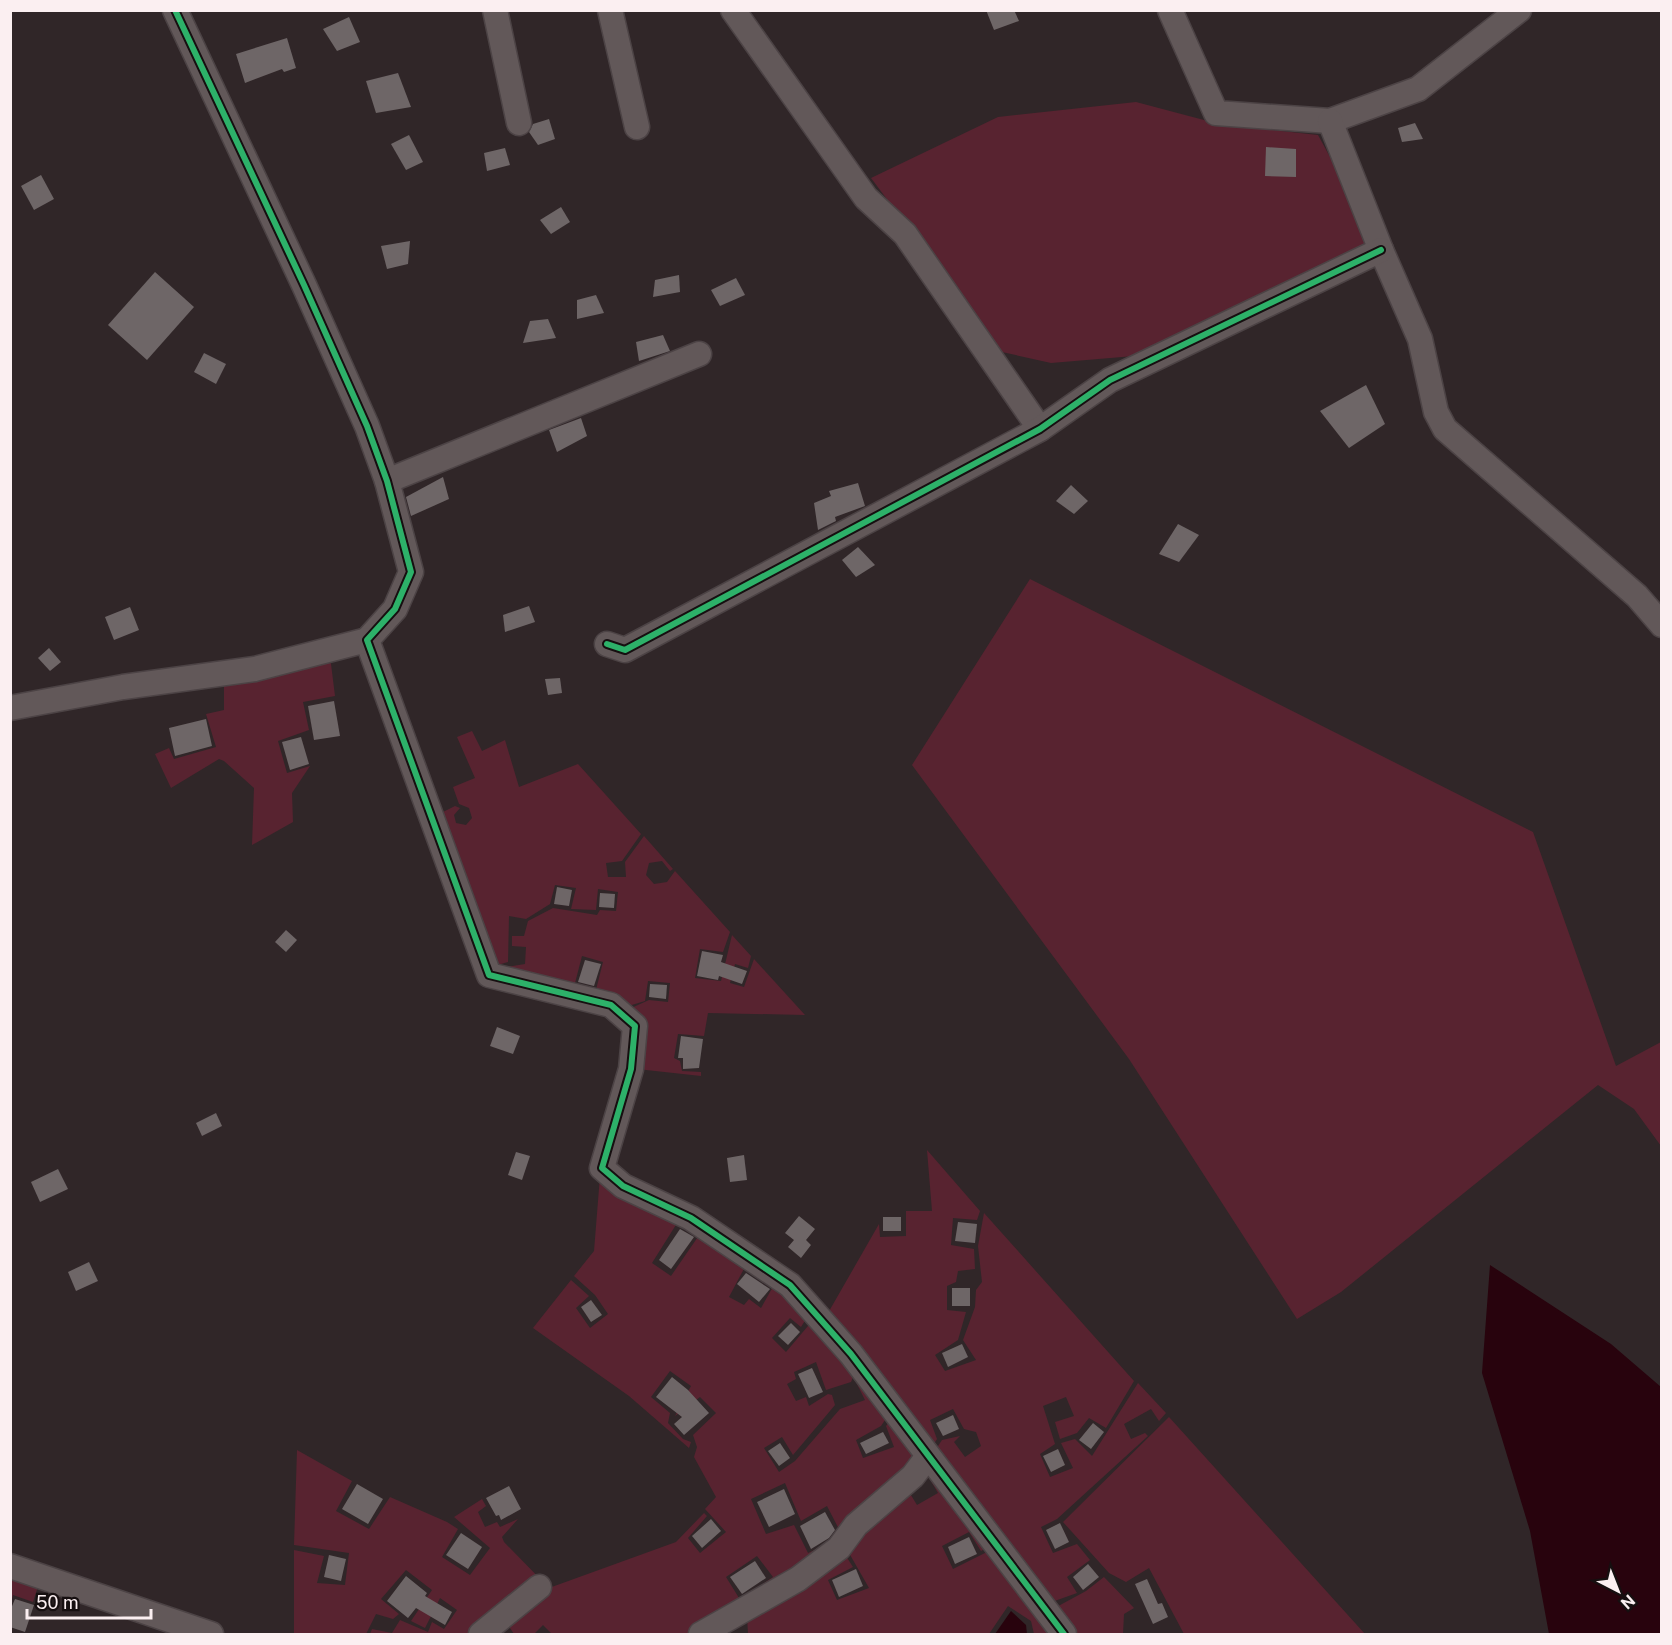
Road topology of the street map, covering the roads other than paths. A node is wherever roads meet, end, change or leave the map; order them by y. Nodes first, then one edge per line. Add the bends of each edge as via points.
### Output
1 (175, 10) edge
2 (495, 10) edge
3 (610, 10) edge
4 (733, 10) edge
5 (1170, 10) edge
6 (1519, 10) edge
7 (1330, 121) junction
8 (519, 123) dead end
9 (637, 127) dead end
10 (1381, 250) junction
11 (699, 354) dead end
12 (1040, 429) junction
13 (387, 481) junction
14 (1662, 625) edge
15 (367, 640) junction
16 (607, 644) dead end
17 (10, 708) edge
18 (928, 1456) junction
19 (10, 1566) edge
20 (539, 1587) dead end
21 (211, 1635) edge
22 (481, 1635) edge
23 (700, 1635) edge
24 (1064, 1635) edge

1 - 13 street via 304,285 367,426
2 - 8 street
3 - 9 street
4 - 12 street via 866,198 904,234
5 - 7 street via 1216,113
6 - 7 street via 1419,89
7 - 10 street
10 - 12 street via 1110,380
10 - 14 street via 1420,339 1436,412 1445,429 1637,596
11 - 13 street
12 - 16 street via 624,650
13 - 15 street via 411,572 395,609
15 - 17 street via 255,669
15 - 18 street via 489,975 611,1005 635,1026 631,1069 602,1168 623,1186 691,1218 790,1285 851,1354
18 - 23 street via 913,1476 856,1525 839,1548 798,1579
18 - 24 street
19 - 21 street
20 - 22 street

